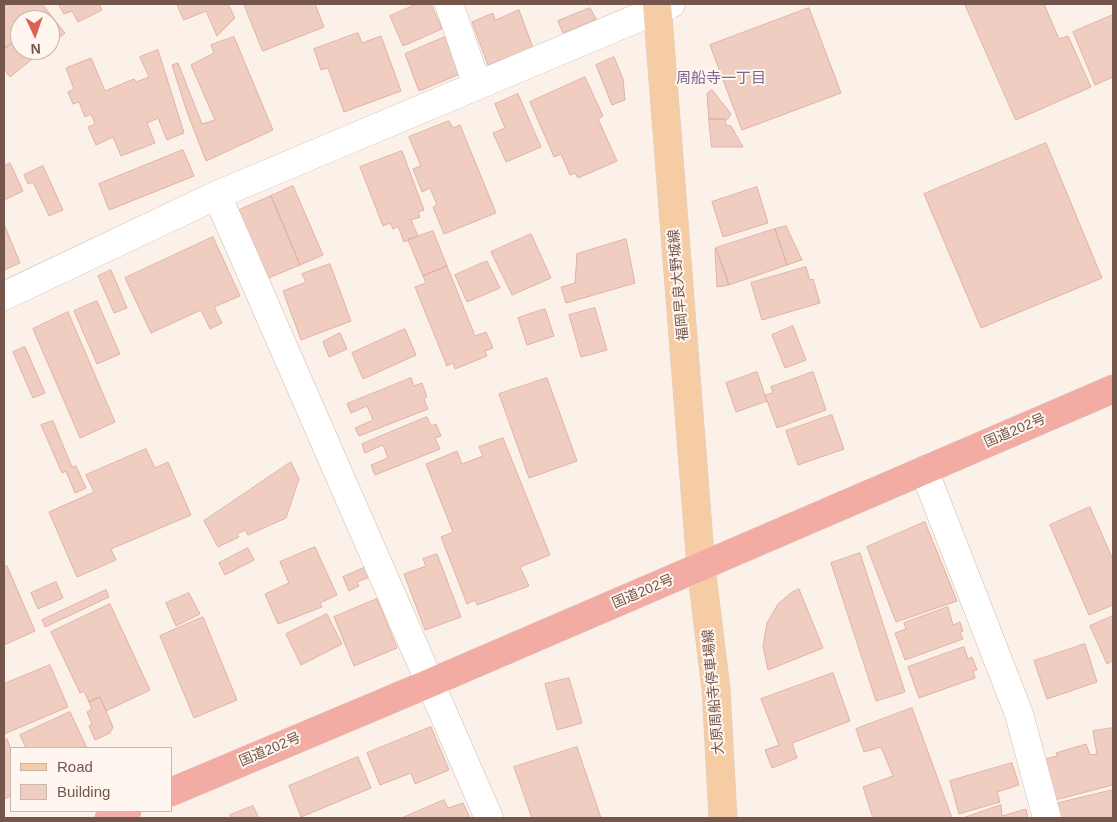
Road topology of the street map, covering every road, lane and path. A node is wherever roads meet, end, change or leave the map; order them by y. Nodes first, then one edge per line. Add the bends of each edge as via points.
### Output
1 (449, 4) edge
2 (662, 6) edge
3 (477, 85) junction
4 (217, 194) junction
5 (4, 296) edge
6 (1113, 389) edge
7 (924, 470) junction
8 (701, 567) junction
9 (430, 683) junction
10 (172, 792) edge
11 (124, 812) edge
12 (109, 818) edge
13 (489, 818) edge
14 (723, 818) edge
15 (1047, 818) edge

1 - 3 street
2 - 3 street
2 - 8 main road, 福岡早良大野城線
3 - 4 street
4 - 5 street
4 - 9 street
6 - 7 highway, 国道202号
7 - 8 highway, 国道202号
7 - 15 street via 1019,714
8 - 9 highway, 国道202号
8 - 14 main road, 大原周船寺停車場線 via 716,689
9 - 10 highway, 国道202号
9 - 13 street
11 - 12 highway

